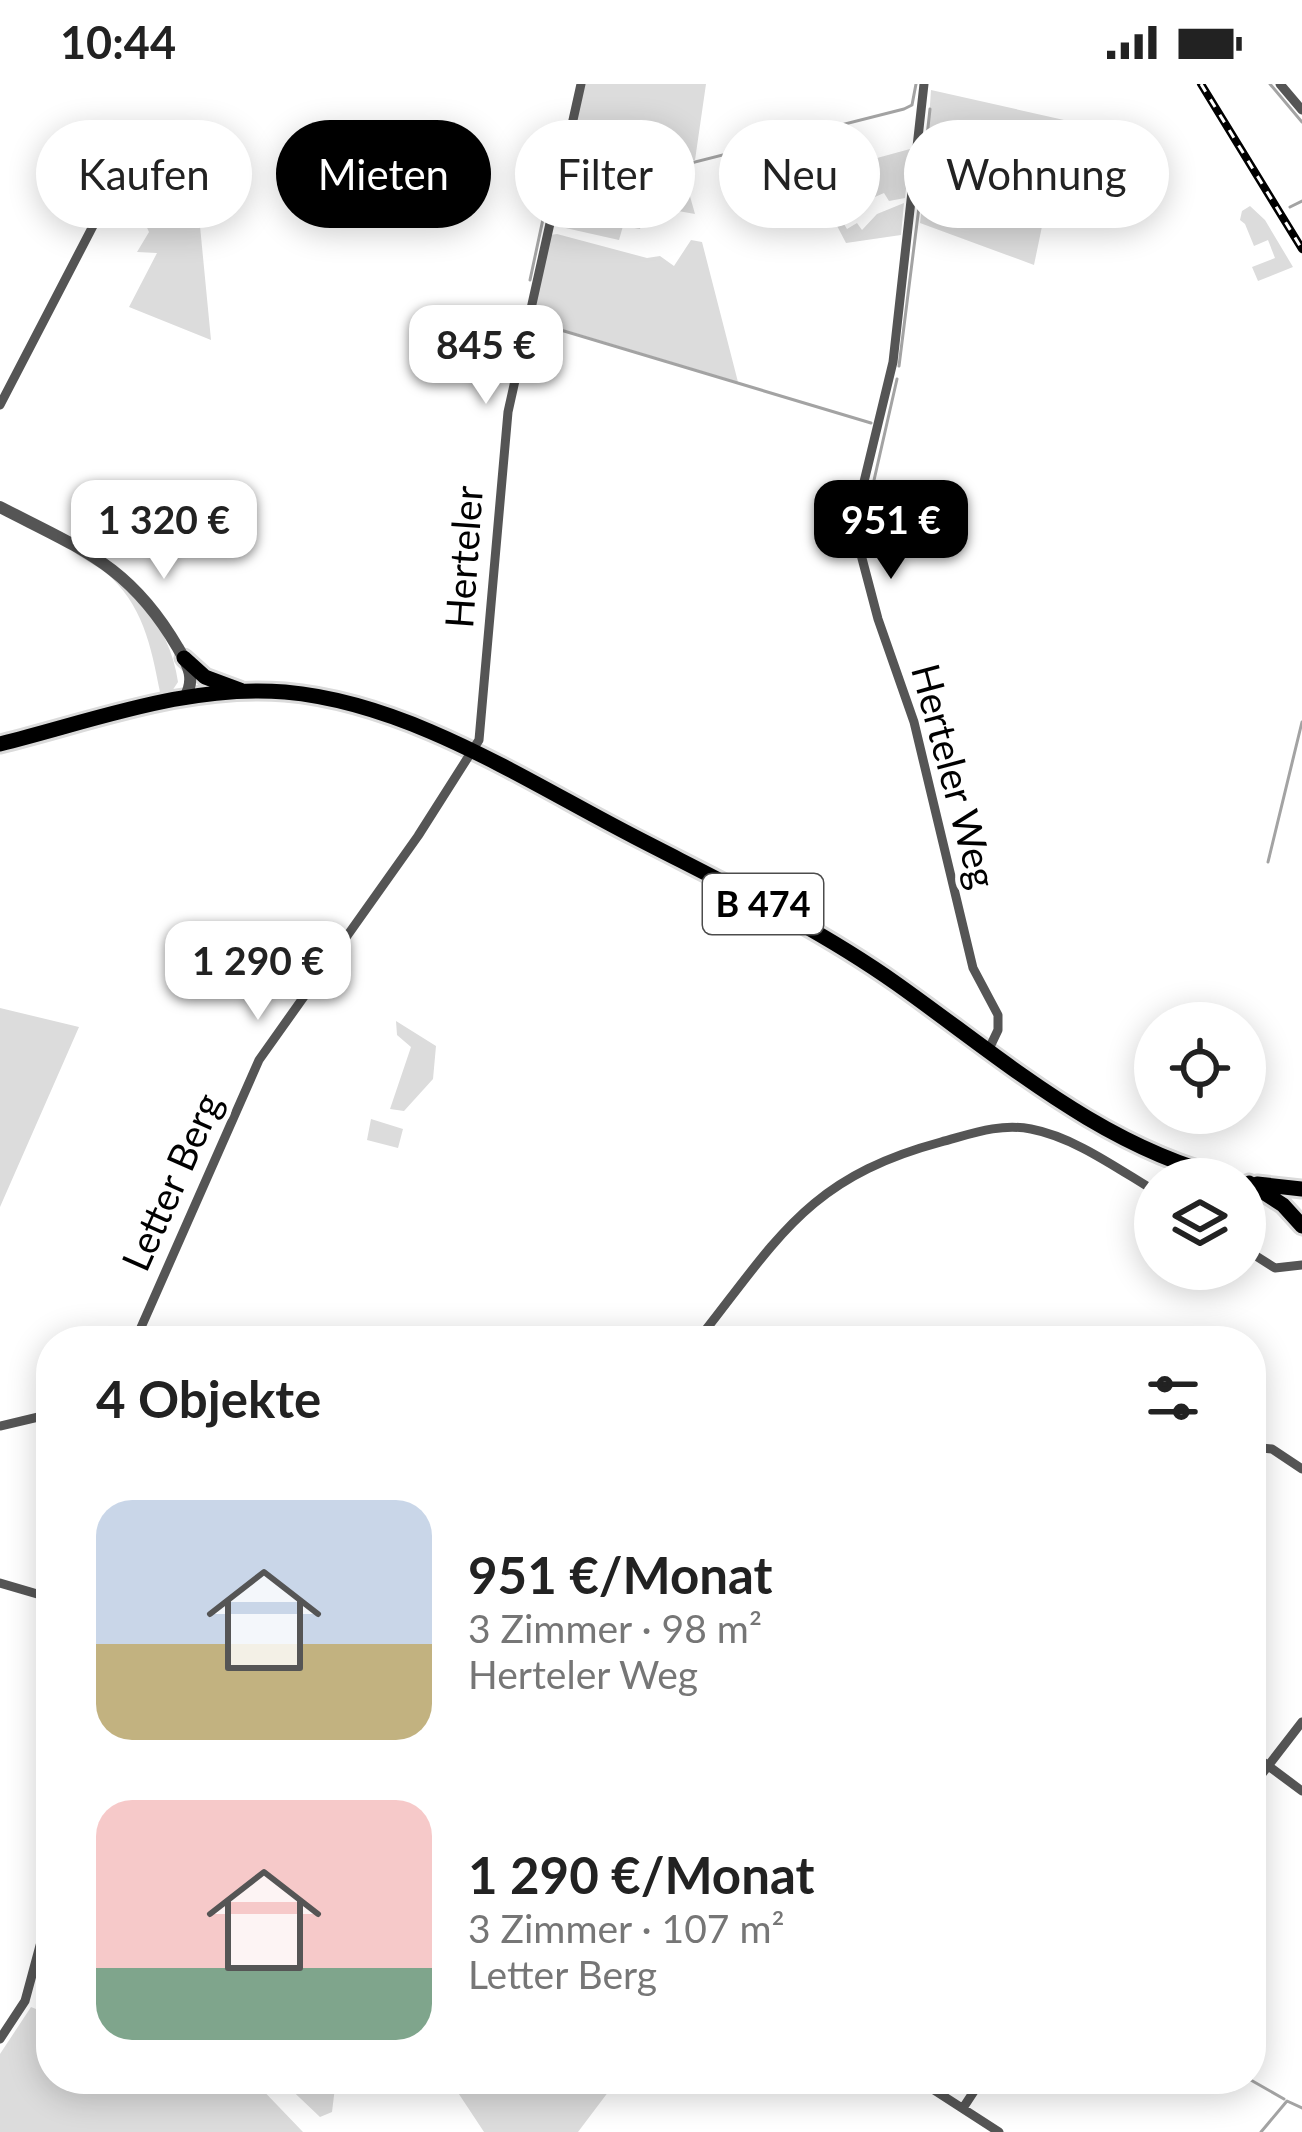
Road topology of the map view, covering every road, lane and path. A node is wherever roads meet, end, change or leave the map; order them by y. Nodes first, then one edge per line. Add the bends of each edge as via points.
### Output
1 (581, 84) edge
2 (925, 84) edge
3 (1280, 84) edge
4 (1302, 110) edge
5 (92, 228) edge
6 (0, 404) edge
7 (0, 507) edge
8 (180, 651) junction
9 (249, 693) junction
10 (184, 699) junction
11 (0, 744) edge
12 (472, 753) junction
13 (988, 1051) junction
14 (1165, 1158) edge
15 (1134, 1180) edge
16 (1266, 1184) edge
17 (1302, 1189) edge
18 (1266, 1194) edge
19 (1302, 1226) edge
20 (1266, 1263) edge
21 (1302, 1265) edge
22 (142, 1326) edge
23 (710, 1326) edge
24 (36, 1418) edge
25 (0, 1426) edge
26 (1266, 1448) edge
27 (1302, 1469) edge
28 (0, 1583) edge
29 (36, 1594) edge
30 (1302, 1722) edge
31 (1266, 1764) edge
32 (1270, 1767) junction
33 (1266, 1771) edge
34 (1302, 1791) edge
35 (36, 1961) edge
36 (0, 2039) edge
37 (941, 2094) edge
38 (972, 2094) edge
39 (963, 2108) junction
40 (998, 2132) edge

1 - 12 street, Herteler via 508,412 481,727
2 - 13 street, Herteler Weg via 893,362 862,490 859,547 914,722 973,968 998,1015
3 - 4 street
5 - 6 street
7 - 8 street via 124,576
8 - 9 main road via 206,676
8 - 10 street
9 - 10 main road, B 474
9 - 12 main road, B 474 via 357,707
10 - 11 main road, B 474
12 - 13 main road, B 474 via 809,928
12 - 22 street, Letter Berg via 259,1060
13 - 14 main road, B 474 via 1112,1134
15 - 23 street via 1035,1129 994,1128 901,1153 851,1174 796,1216
16 - 17 main road
18 - 19 main road
20 - 21 street
24 - 25 street
26 - 27 street
28 - 29 street
30 - 32 street
31 - 32 street
32 - 33 street
32 - 34 street
35 - 36 street via 25,2002
37 - 39 street
38 - 39 street
39 - 40 street

